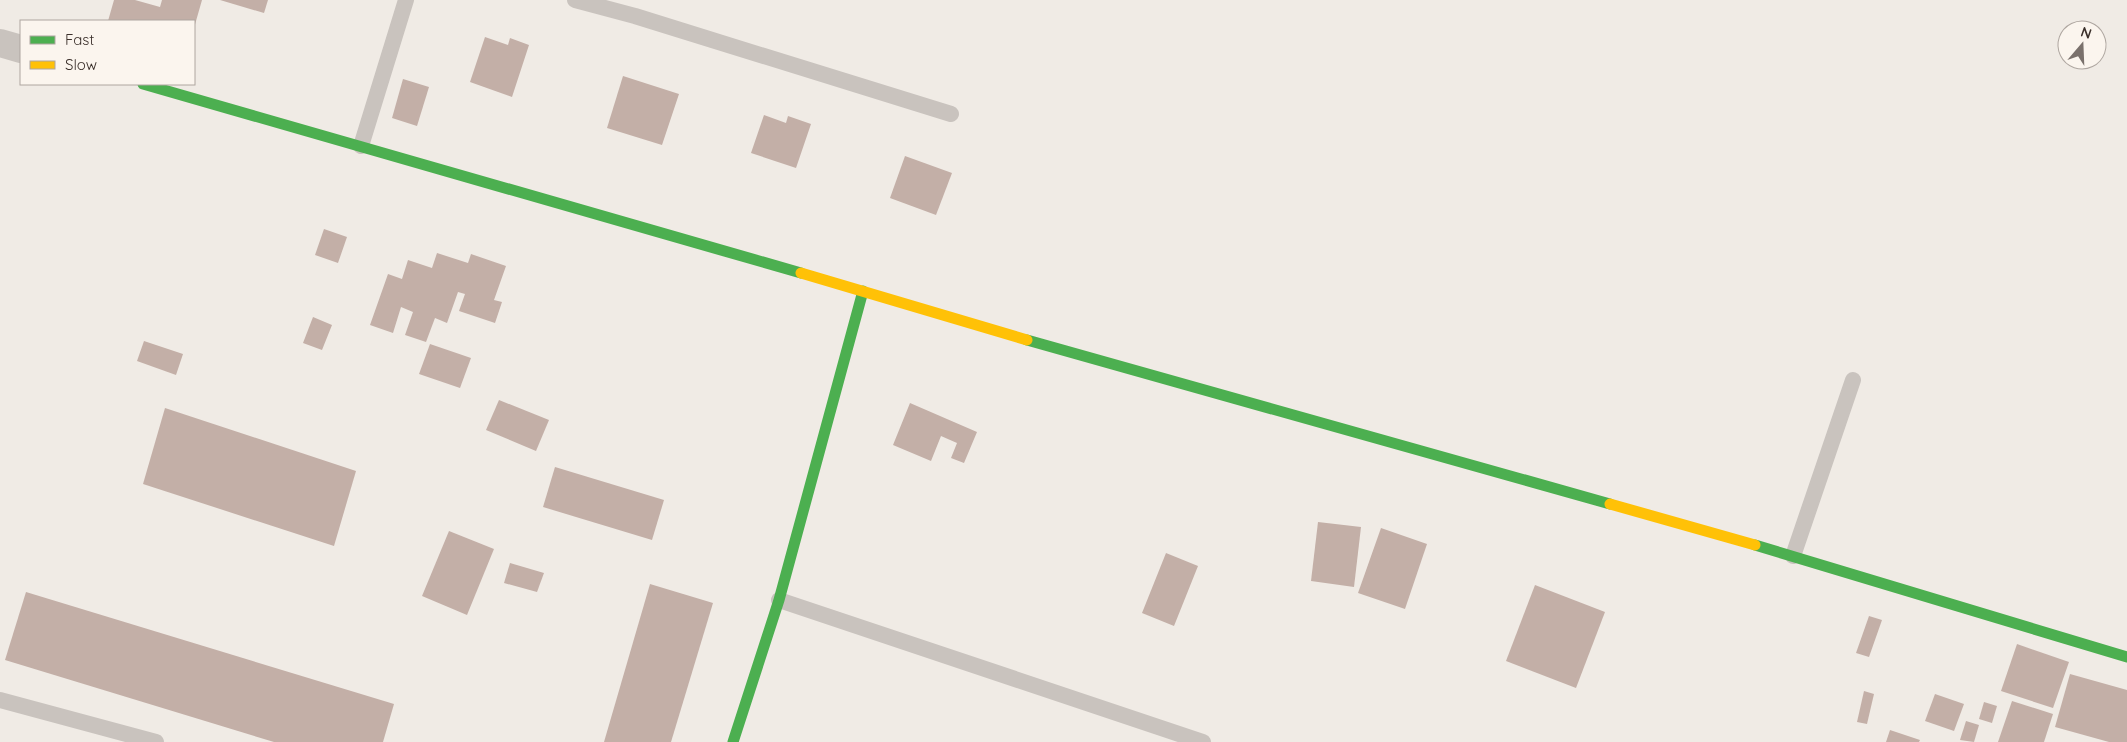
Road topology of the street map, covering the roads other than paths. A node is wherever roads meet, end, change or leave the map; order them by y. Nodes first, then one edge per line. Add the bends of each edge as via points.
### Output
1 (406, 0) edge
2 (575, 0) edge
3 (0, 43) edge
4 (20, 49) edge
5 (147, 85) edge
6 (951, 114) dead end
7 (361, 146) junction
8 (863, 291) junction
9 (1853, 380) dead end
10 (1793, 556) junction
11 (779, 600) junction
12 (2127, 657) edge
13 (0, 700) edge
14 (156, 742) edge
15 (733, 742) edge
16 (1203, 742) edge

1 - 7 lane
2 - 6 lane
3 - 4 street
5 - 7 street
7 - 8 street
8 - 10 street via 1081,356
8 - 11 street
9 - 10 lane
10 - 12 street
11 - 15 street
11 - 16 lane
13 - 14 lane

